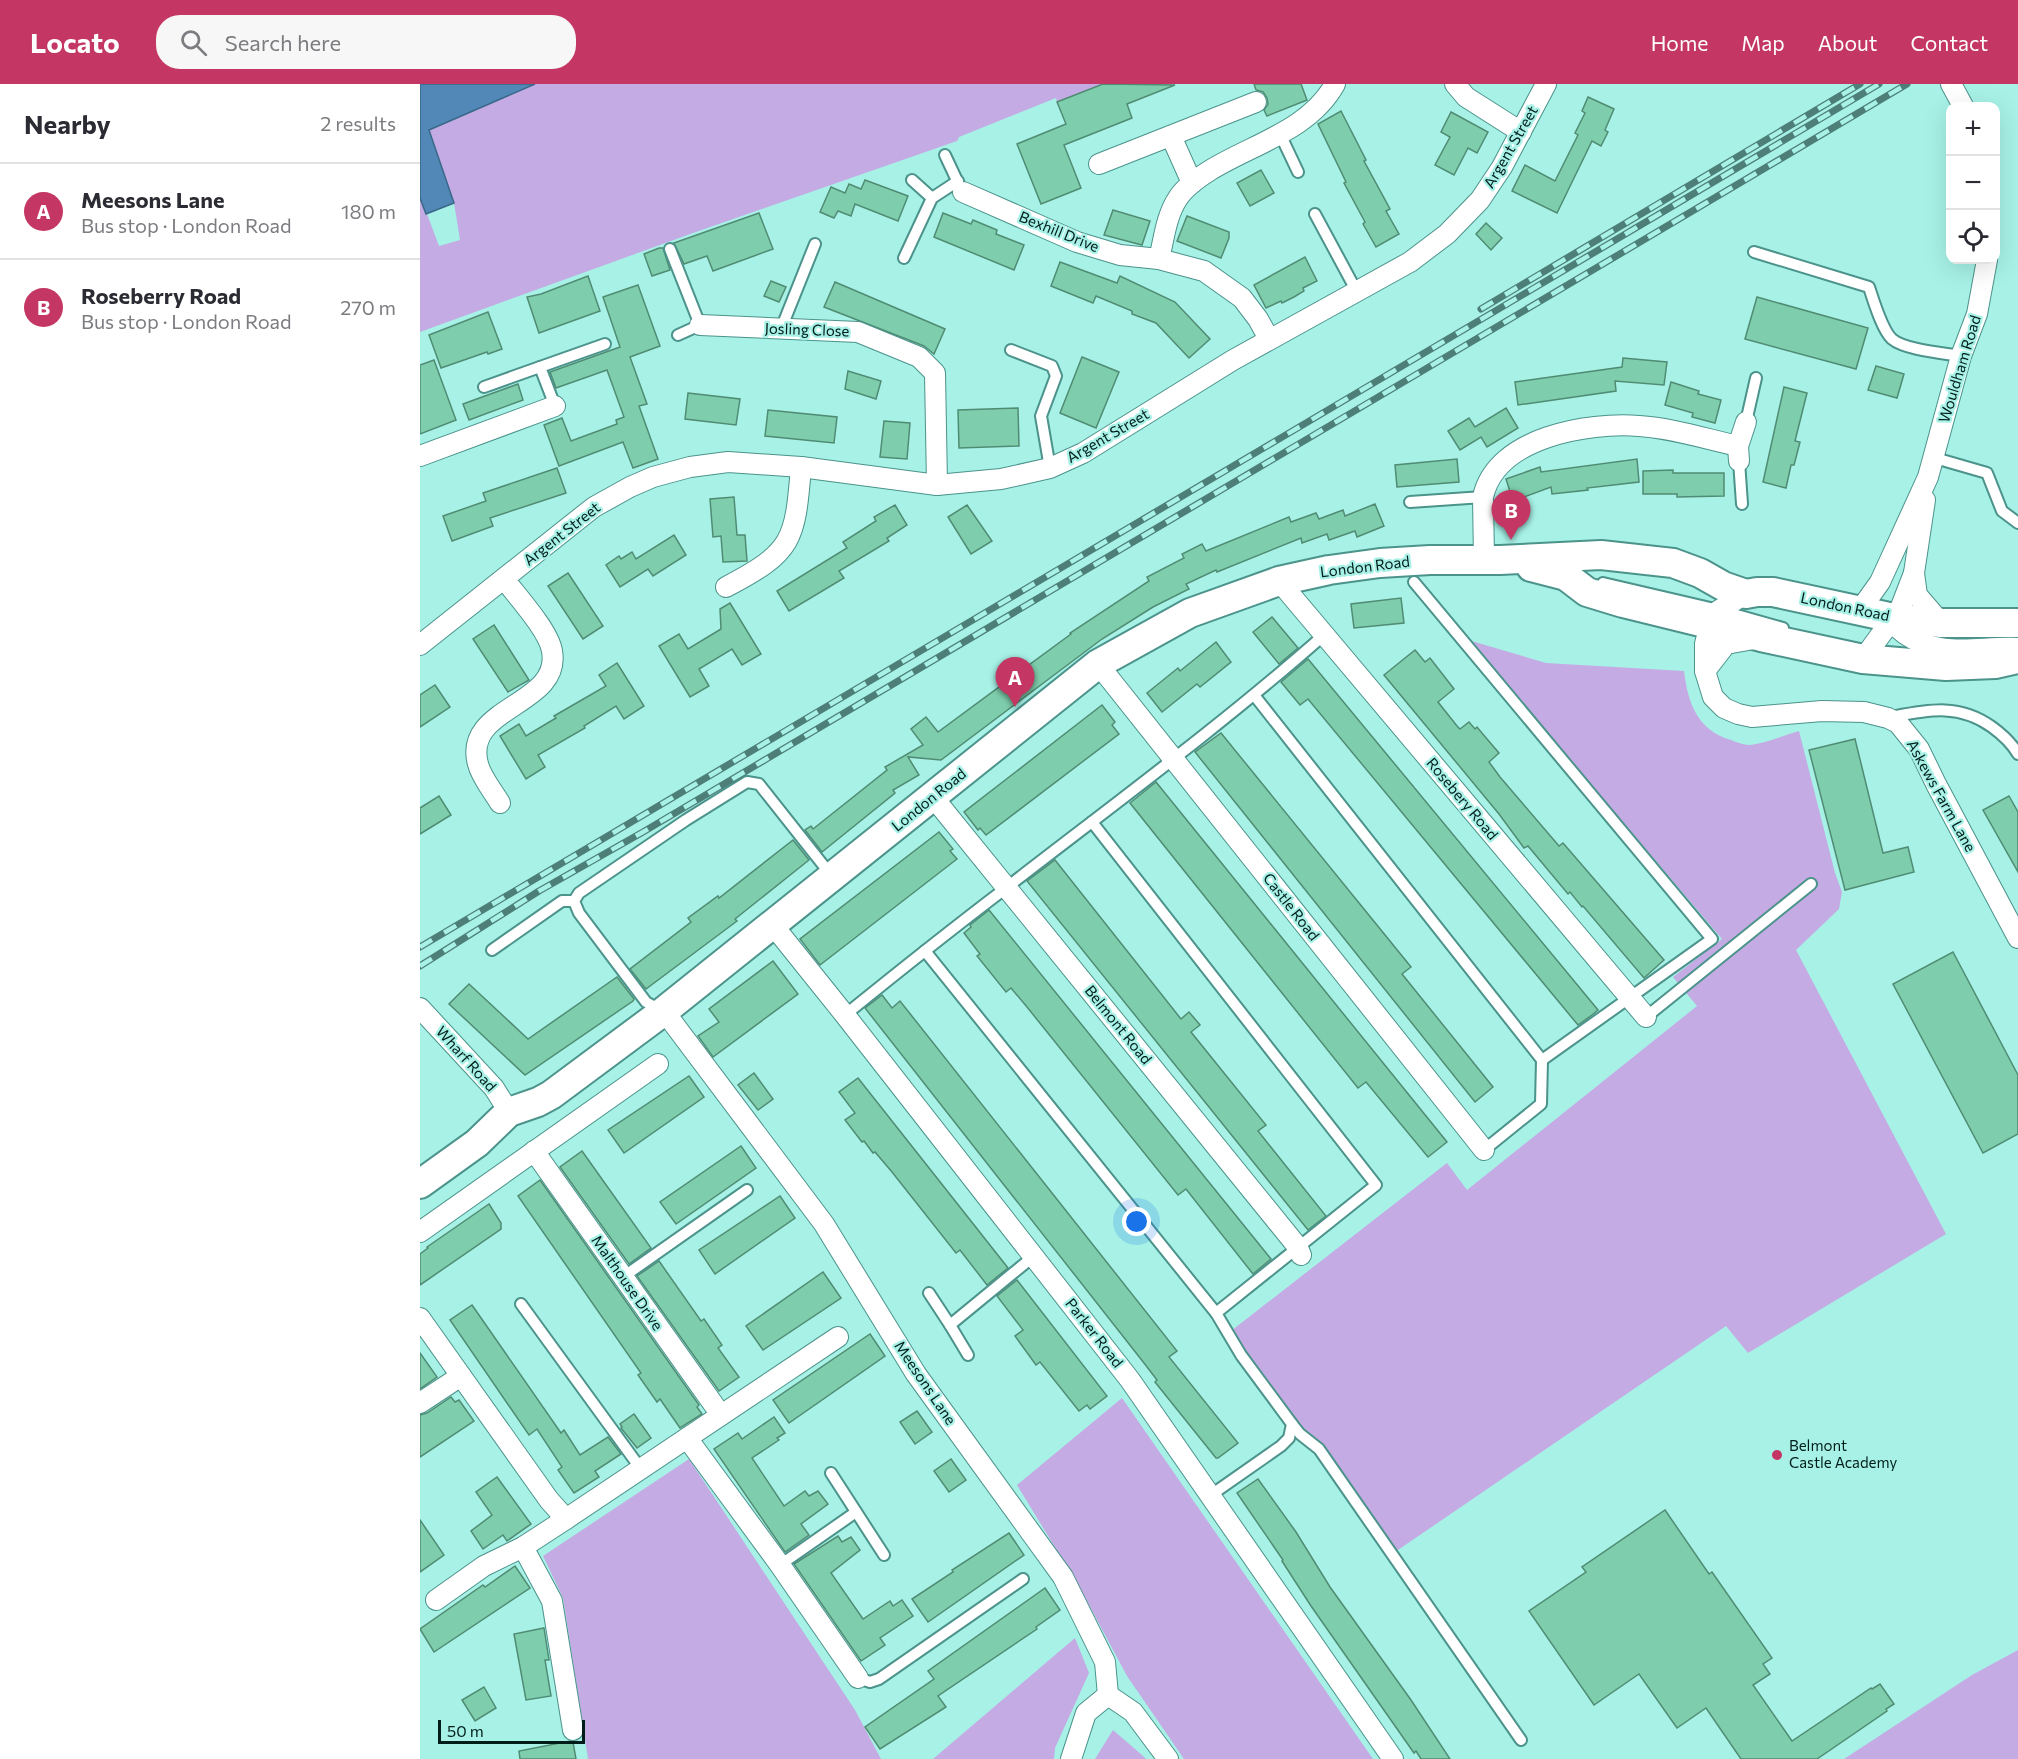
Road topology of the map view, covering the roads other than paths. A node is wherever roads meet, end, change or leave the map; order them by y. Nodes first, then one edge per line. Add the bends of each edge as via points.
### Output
1 (1335, 84) edge
2 (1455, 84) edge
3 (1546, 84) edge
4 (1951, 84) edge
5 (1256, 102) dead end
6 (1961, 102) edge
7 (1521, 132) junction
8 (1280, 134) junction
9 (1171, 136) junction
10 (945, 155) dead end
11 (1099, 164) dead end
12 (1298, 172) dead end
13 (912, 180) dead end
14 (1192, 183) junction
15 (960, 187) junction
16 (933, 198) junction
17 (1315, 214) dead end
18 (815, 244) dead end
19 (670, 249) dead end
20 (1754, 252) dead end
21 (904, 258) dead end
22 (1159, 259) junction
23 (1986, 264) edge
24 (1357, 292) junction
25 (700, 325) junction
26 (781, 329) junction
27 (678, 335) dead end
28 (1269, 339) junction
29 (604, 344) dead end
30 (1011, 350) dead end
31 (1961, 356) junction
32 (540, 367) junction
33 (1756, 378) dead end
34 (483, 387) dead end
35 (555, 406) joint
36 (1746, 422) joint
37 (1739, 454) junction
38 (420, 456) edge
39 (1935, 458) junction
40 (801, 468) junction
41 (1050, 468) junction
42 (1928, 477) junction
43 (937, 485) junction
44 (1483, 497) junction
45 (1410, 502) dead end
46 (1742, 504) dead end
47 (2018, 523) edge
48 (1492, 560) junction
49 (1914, 573) junction
50 (504, 579) junction
51 (1279, 581) junction
52 (1414, 582) dead end
53 (1880, 582) junction
54 (726, 587) dead end
55 (1746, 594) junction
56 (1860, 610) junction
57 (1716, 617) junction
58 (1889, 617) junction
59 (1941, 623) junction
60 (2018, 623) edge
61 (1324, 635) junction
62 (1761, 637) junction
63 (420, 645) edge
64 (2018, 648) edge
65 (1831, 652) junction
66 (1863, 659) junction
67 (2018, 659) edge
68 (1098, 664) junction
69 (1705, 671) junction
70 (1254, 695) junction
71 (1888, 718) junction
72 (2018, 754) edge
73 (1174, 759) junction
74 (933, 797) junction
75 (500, 803) dead end
76 (1092, 822) junction
77 (833, 878) junction
78 (1811, 884) dead end
79 (1006, 887) junction
80 (574, 901) junction
81 (772, 924) junction
82 (2018, 938) edge
83 (492, 950) dead end
84 (925, 951) junction
85 (1630, 998) junction
86 (420, 1008) edge
87 (664, 1011) junction
88 (845, 1015) junction
89 (1646, 1017) joint
90 (1542, 1060) junction
91 (658, 1064) dead end
92 (509, 1112) junction
93 (1484, 1150) joint
94 (534, 1151) junction
95 (420, 1184) edge
96 (747, 1190) dead end
97 (420, 1232) edge
98 (1299, 1251) junction
99 (1034, 1256) junction
100 (623, 1277) junction
101 (928, 1293) dead end
102 (521, 1304) dead end
103 (1216, 1313) junction
104 (420, 1318) edge
105 (950, 1325) junction
106 (838, 1337) dead end
107 (968, 1355) dead end
108 (461, 1376) junction
109 (420, 1403) edge
110 (721, 1415) junction
111 (1292, 1424) junction
112 (687, 1438) junction
113 (641, 1469) junction
114 (831, 1473) dead end
115 (1211, 1495) junction
116 (856, 1512) junction
117 (566, 1519) junction
118 (523, 1547) junction
119 (884, 1555) dead end
120 (780, 1564) junction
121 (1023, 1579) dead end
122 (436, 1600) dead end
123 (858, 1678) joint
124 (1108, 1695) junction
125 (573, 1730) dead end
126 (1521, 1740) dead end
127 (1071, 1759) edge
128 (1168, 1759) edge
129 (1393, 1759) edge

1 - 8 street via 1306,119
2 - 7 street via 1466,97
3 - 7 street, Argent Street
4 - 6 street
5 - 9 street
7 - 24 street, Argent Street via 1480,200 1447,234 1410,262
8 - 12 lane
8 - 14 street
9 - 11 street
9 - 14 street
10 - 15 lane
13 - 16 lane
14 - 22 street via 1169,215
15 - 16 lane
15 - 22 street, Bexhill Drive via 1077,242 1120,255
16 - 21 lane
17 - 24 lane
18 - 26 lane
19 - 25 lane
20 - 31 lane via 1869,286 1892,338 1908,346
22 - 28 street, Bexhill Drive via 1204,271 1242,298
23 - 31 street, Wouldham Road via 1977,314
24 - 28 street, Argent Street
25 - 26 street, Josling Close
25 - 27 lane
26 - 43 street, Josling Close via 858,332 919,357 935,374
28 - 41 street, Argent Street via 1083,453
29 - 32 lane
30 - 41 lane via 1052,366 1056,376 1041,416
31 - 39 street, Wouldham Road
32 - 34 lane
32 - 35 lane
33 - 36 lane
35 - 38 street
36 - 37 street
37 - 44 street via 1641,426 1571,431 1515,452 1490,476
37 - 46 lane
39 - 42 street, Wouldham Road
39 - 47 lane via 1987,472 2002,511
40 - 43 street, Argent Street
40 - 50 street, Argent Street via 729,462 653,477 594,507
40 - 54 street via 797,514 783,548 754,572
41 - 43 street, Argent Street via 1001,479
42 - 49 street, Wouldham Road
42 - 53 street, Wouldham Road
44 - 45 lane
44 - 48 street
48 - 51 street, London Road via 1380,563
48 - 55 street, London Road via 1601,555 1673,563
48 - 57 street, London Road via 1566,576 1587,592 1646,609
49 - 58 street, Wouldham Road via 1900,609
49 - 59 street, Wouldham Road via 1917,595
50 - 63 street, Argent Street
50 - 75 street via 542,629 552,651 552,663 547,678 536,691 493,719 481,735 476,751 478,766
51 - 61 street, Rosebery Road
51 - 68 street, London Road via 1190,613
52 - 85 lane via 1712,939
53 - 56 street, Wouldham Road
53 - 58 street
55 - 56 street, London Road via 1773,592
55 - 57 street
56 - 58 street, London Road
57 - 62 street, London Road
57 - 65 lane, London Road via 1798,632
57 - 69 street via 1704,644
58 - 59 street, London Road
58 - 64 street via 1916,642 1930,647
58 - 66 street, Wouldham Road
59 - 60 street, London Road
61 - 70 lane
61 - 85 street, Rosebery Road
62 - 65 street, London Road
62 - 69 street via 1726,644
65 - 66 street, London Road
66 - 67 street, London Road via 1946,666
68 - 73 street, Castle Road
68 - 74 street, London Road
69 - 71 street via 1713,697 1738,714 1752,717 1864,712
70 - 73 lane
70 - 90 lane
71 - 72 lane via 1954,710 1978,717 2010,740
71 - 82 street, Askews Farm Lane via 1898,723 1919,749
73 - 76 lane
73 - 93 street, Castle Road
74 - 77 street, London Road
74 - 79 street, Belmont Road
76 - 79 lane
76 - 98 lane via 1376,1185
77 - 80 lane via 759,784 747,782 579,893
77 - 81 street, London Road
78 - 89 lane
79 - 84 lane
79 - 98 street, Belmont Road
80 - 83 lane via 562,901
80 - 87 lane via 579,914 646,1002
81 - 87 street, London Road
81 - 88 street, Parker Road
84 - 88 lane
84 - 103 lane
85 - 89 street, Rosebery Road
85 - 90 lane
86 - 92 street, Wharf Road via 494,1088
87 - 92 street, London Road via 551,1095
87 - 124 street, Meesons Lane via 825,1224 916,1374 1063,1577 1106,1662
88 - 99 street, Parker Road
90 - 93 lane via 1541,1104
91 - 94 street
92 - 95 street, London Road via 477,1143
94 - 97 street
94 - 100 street, Malthouse Drive
96 - 100 lane
98 - 103 lane
99 - 105 lane
99 - 115 street, Parker Road via 1130,1380
100 - 110 street, Malthouse Drive
101 - 105 lane
102 - 113 lane
103 - 111 lane via 1241,1355
104 - 108 street
105 - 107 lane
106 - 110 street
108 - 109 street
108 - 117 street
110 - 112 street
111 - 115 lane via 1289,1438 1281,1446
111 - 126 lane via 1319,1449
112 - 113 street
112 - 120 street
113 - 117 street
114 - 116 lane
115 - 129 street, Parker Road
116 - 119 lane
116 - 120 lane
117 - 118 street
118 - 122 street via 484,1566
118 - 125 street via 552,1601
120 - 123 street
121 - 123 lane via 879,1679 870,1682
124 - 127 street via 1086,1713
124 - 128 street via 1133,1712

